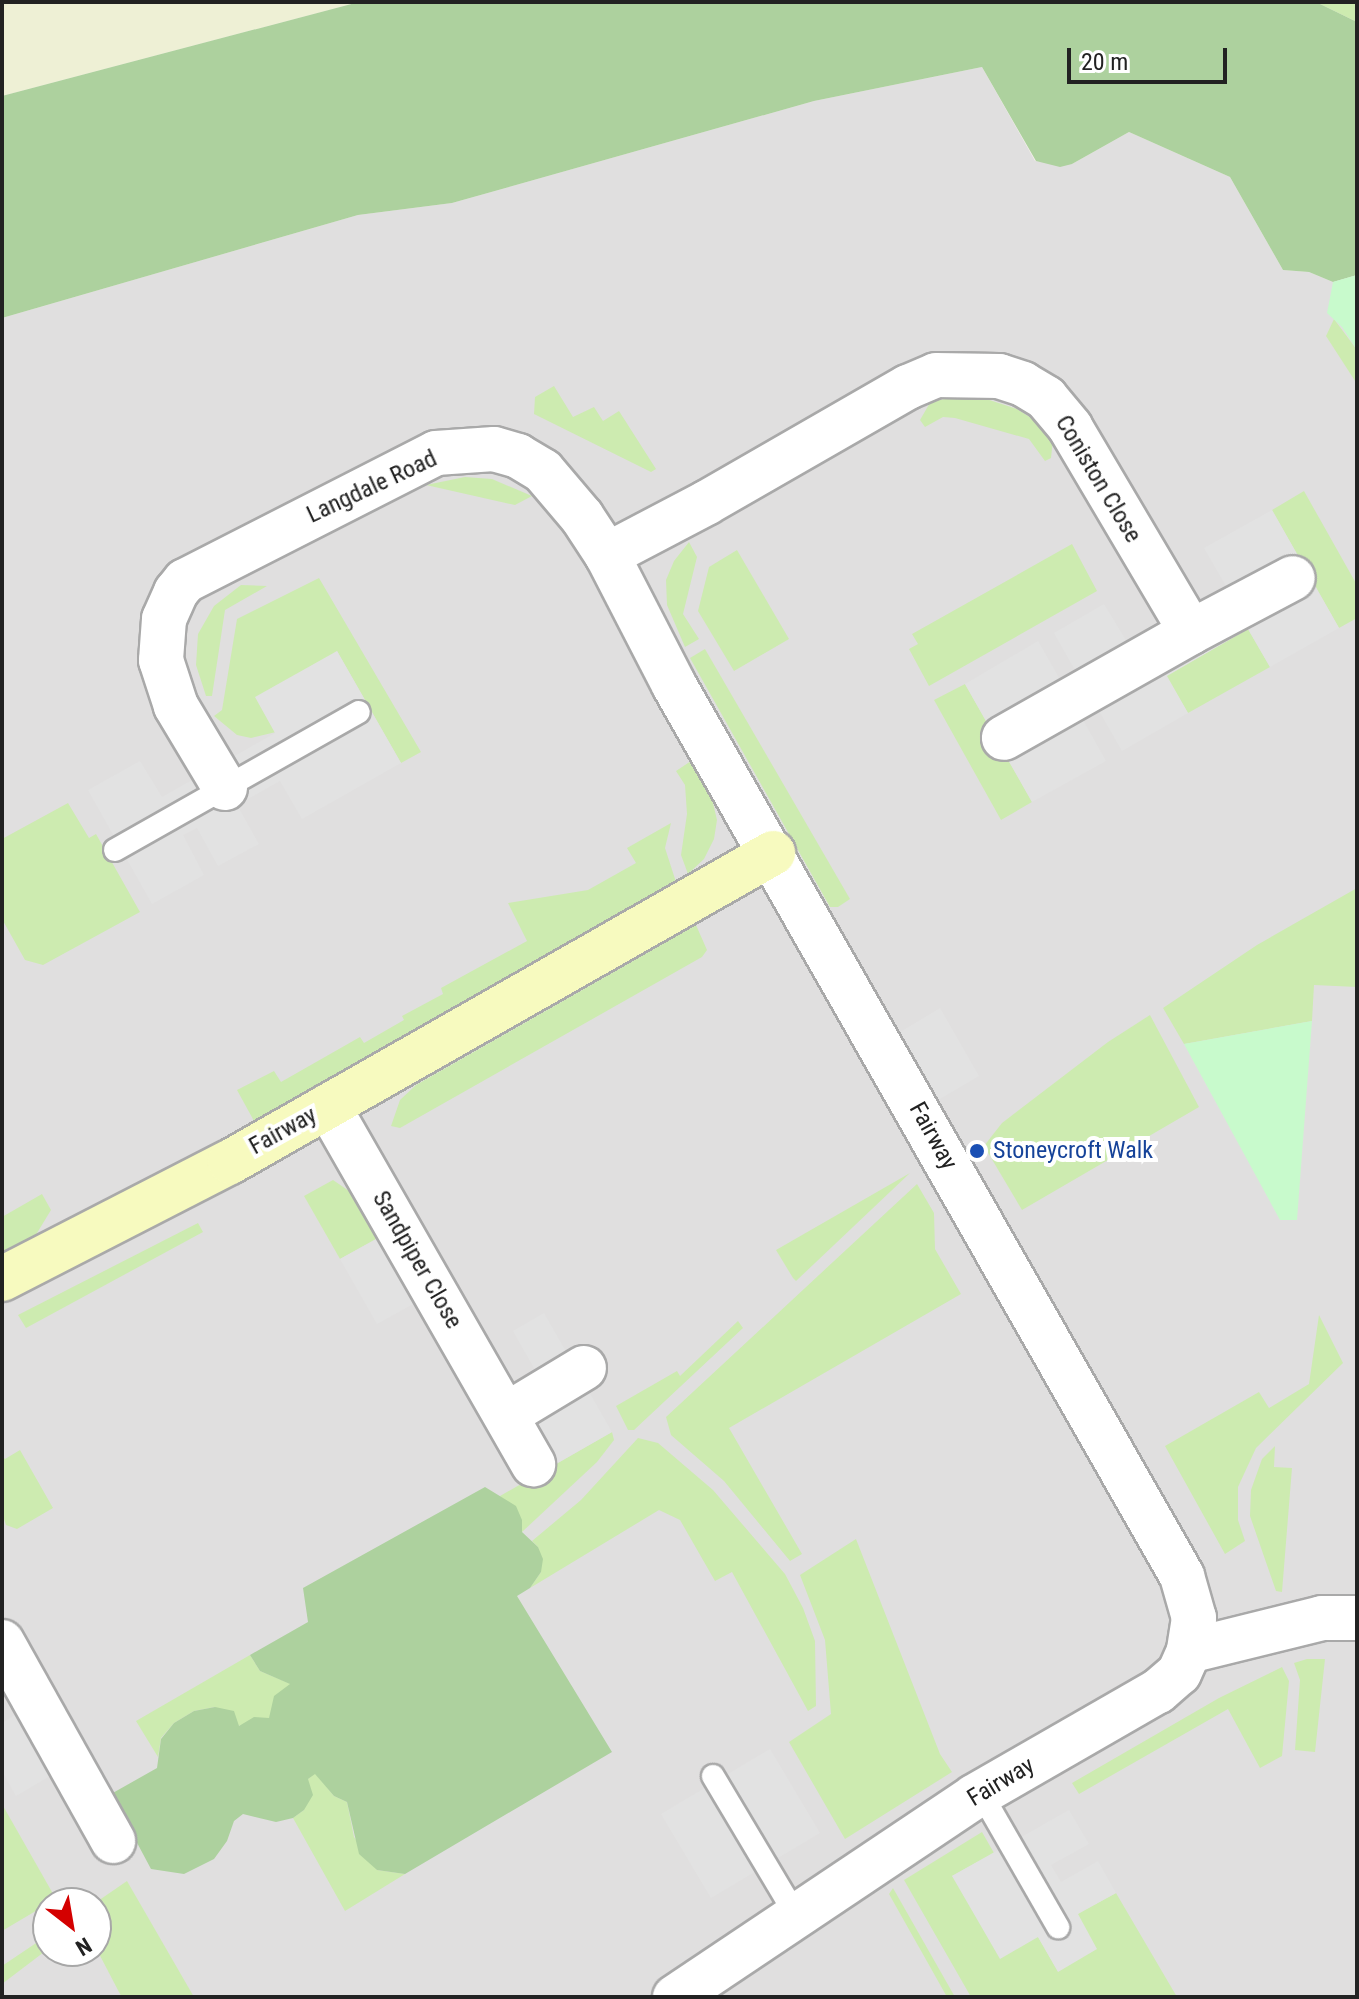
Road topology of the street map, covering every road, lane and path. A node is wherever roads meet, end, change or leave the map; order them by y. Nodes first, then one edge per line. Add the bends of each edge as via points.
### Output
1 (607, 555) junction
2 (1293, 578) dead end
3 (1191, 632) junction
4 (359, 712) dead end
5 (1004, 738) dead end
6 (225, 788) junction
7 (115, 850) dead end
8 (773, 853) junction
9 (328, 1106) junction
10 (2, 1279) edge
11 (584, 1368) dead end
12 (506, 1415) junction
13 (533, 1464) dead end
14 (1357, 1618) edge
15 (4, 1651) edge
16 (1189, 1651) junction
17 (713, 1776) dead end
18 (981, 1793) junction
19 (113, 1841) dead end
20 (796, 1915) junction
21 (1058, 1927) dead end
22 (675, 1997) edge

1 - 3 street, Coniston Close via 908,387 936,375 999,376 1046,398 1070,427
1 - 6 street, Langdale Road via 543,471 518,456 468,449 436,453 405,467 198,572 169,604 160,634 161,660 176,706
1 - 8 street, Langdale Road via 674,685
2 - 3 street
3 - 5 street
4 - 6 lane
6 - 7 lane
8 - 9 street, Fairway
8 - 16 street, Fairway via 1182,1576 1194,1618
9 - 10 street, Fairway via 135,1214
9 - 12 street, Sandpiper Close
11 - 12 street
12 - 13 street, Sandpiper Close
14 - 16 street via 1310,1620
15 - 19 street
16 - 18 street, Fairway via 1179,1673 1158,1691
17 - 20 lane
18 - 20 street, Fairway
18 - 21 lane
20 - 22 street, Fairway

